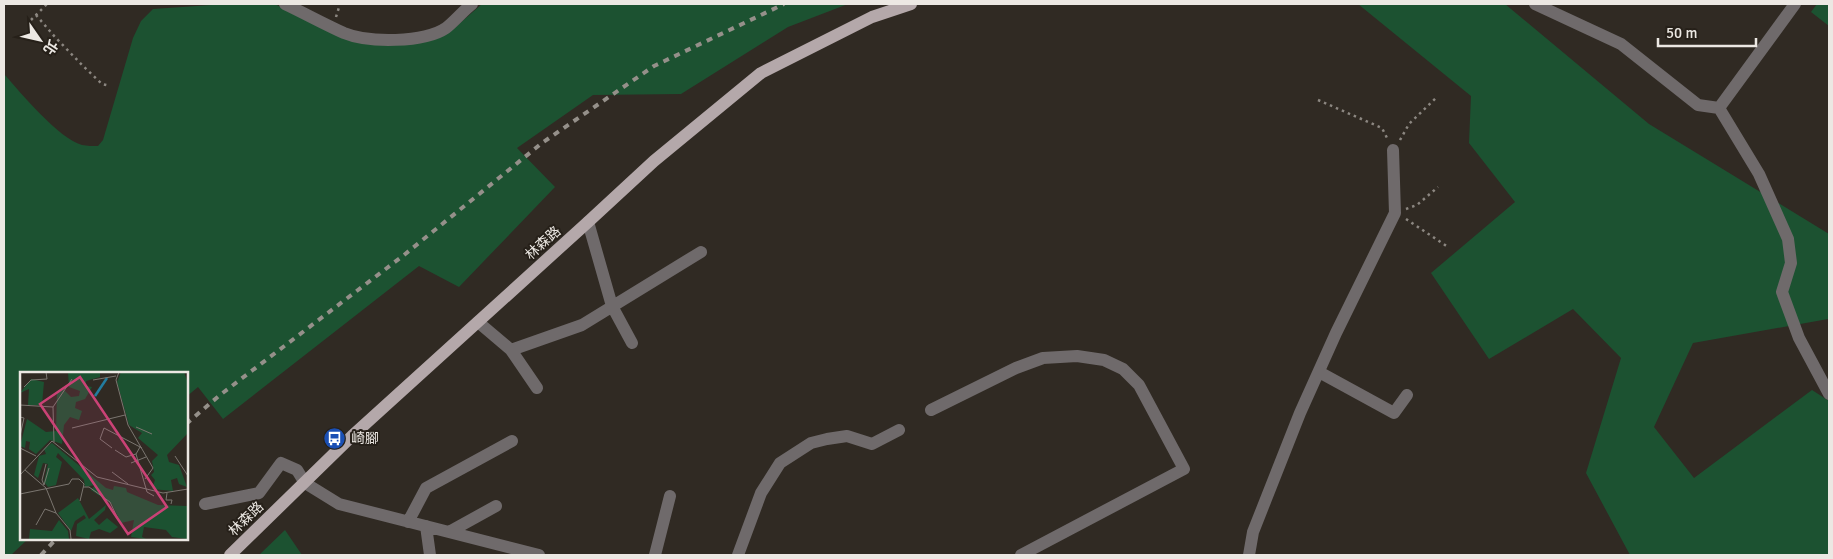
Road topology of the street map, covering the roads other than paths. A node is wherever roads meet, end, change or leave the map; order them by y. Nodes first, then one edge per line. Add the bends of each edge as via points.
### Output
1 (284, 4) edge
2 (472, 4) edge
3 (911, 4) edge
4 (1535, 4) edge
5 (1795, 4) edge
6 (1719, 108) junction
7 (1393, 150) road end
8 (588, 222) junction
9 (702, 252) dead end
10 (612, 306) junction
11 (478, 322) junction
12 (632, 343) dead end
13 (511, 350) junction
14 (1319, 372) junction
15 (537, 388) dead end
16 (1829, 394) edge
17 (1407, 395) dead end
18 (931, 410) dead end
19 (899, 430) dead end
20 (512, 441) dead end
21 (305, 483) junction
22 (670, 496) dead end
23 (205, 504) dead end
24 (496, 506) dead end
25 (408, 522) junction
26 (426, 526) junction
27 (449, 532) junction
28 (230, 555) edge
29 (430, 555) edge
30 (539, 555) edge
31 (655, 555) edge
32 (738, 555) edge
33 (1021, 555) edge
34 (1249, 555) edge

1 - 2 lane via 345,33 401,40 431,35 446,28
3 - 8 main road, 林森路 via 872,18 761,74 654,161
4 - 6 lane via 1621,44 1698,105
5 - 6 lane
6 - 16 lane via 1759,174 1788,239 1791,263 1782,292 1799,338
7 - 14 lane via 1395,212
8 - 10 lane
8 - 11 main road, 林森路
9 - 10 lane
10 - 12 lane
10 - 13 lane via 582,325
11 - 13 lane
11 - 21 main road, 林森路
13 - 15 lane
14 - 17 lane via 1394,413
14 - 34 lane via 1253,532
18 - 33 lane via 1043,358 1077,356 1104,360 1123,369 1139,385 1184,469
19 - 32 lane via 872,444 847,436 811,443 780,463 761,493
20 - 25 lane via 426,488
21 - 23 lane via 297,470 281,463 259,493
21 - 25 lane via 339,504
21 - 28 main road, 林森路
22 - 31 lane
24 - 27 lane
25 - 26 lane
26 - 27 lane
26 - 29 lane
27 - 30 lane

